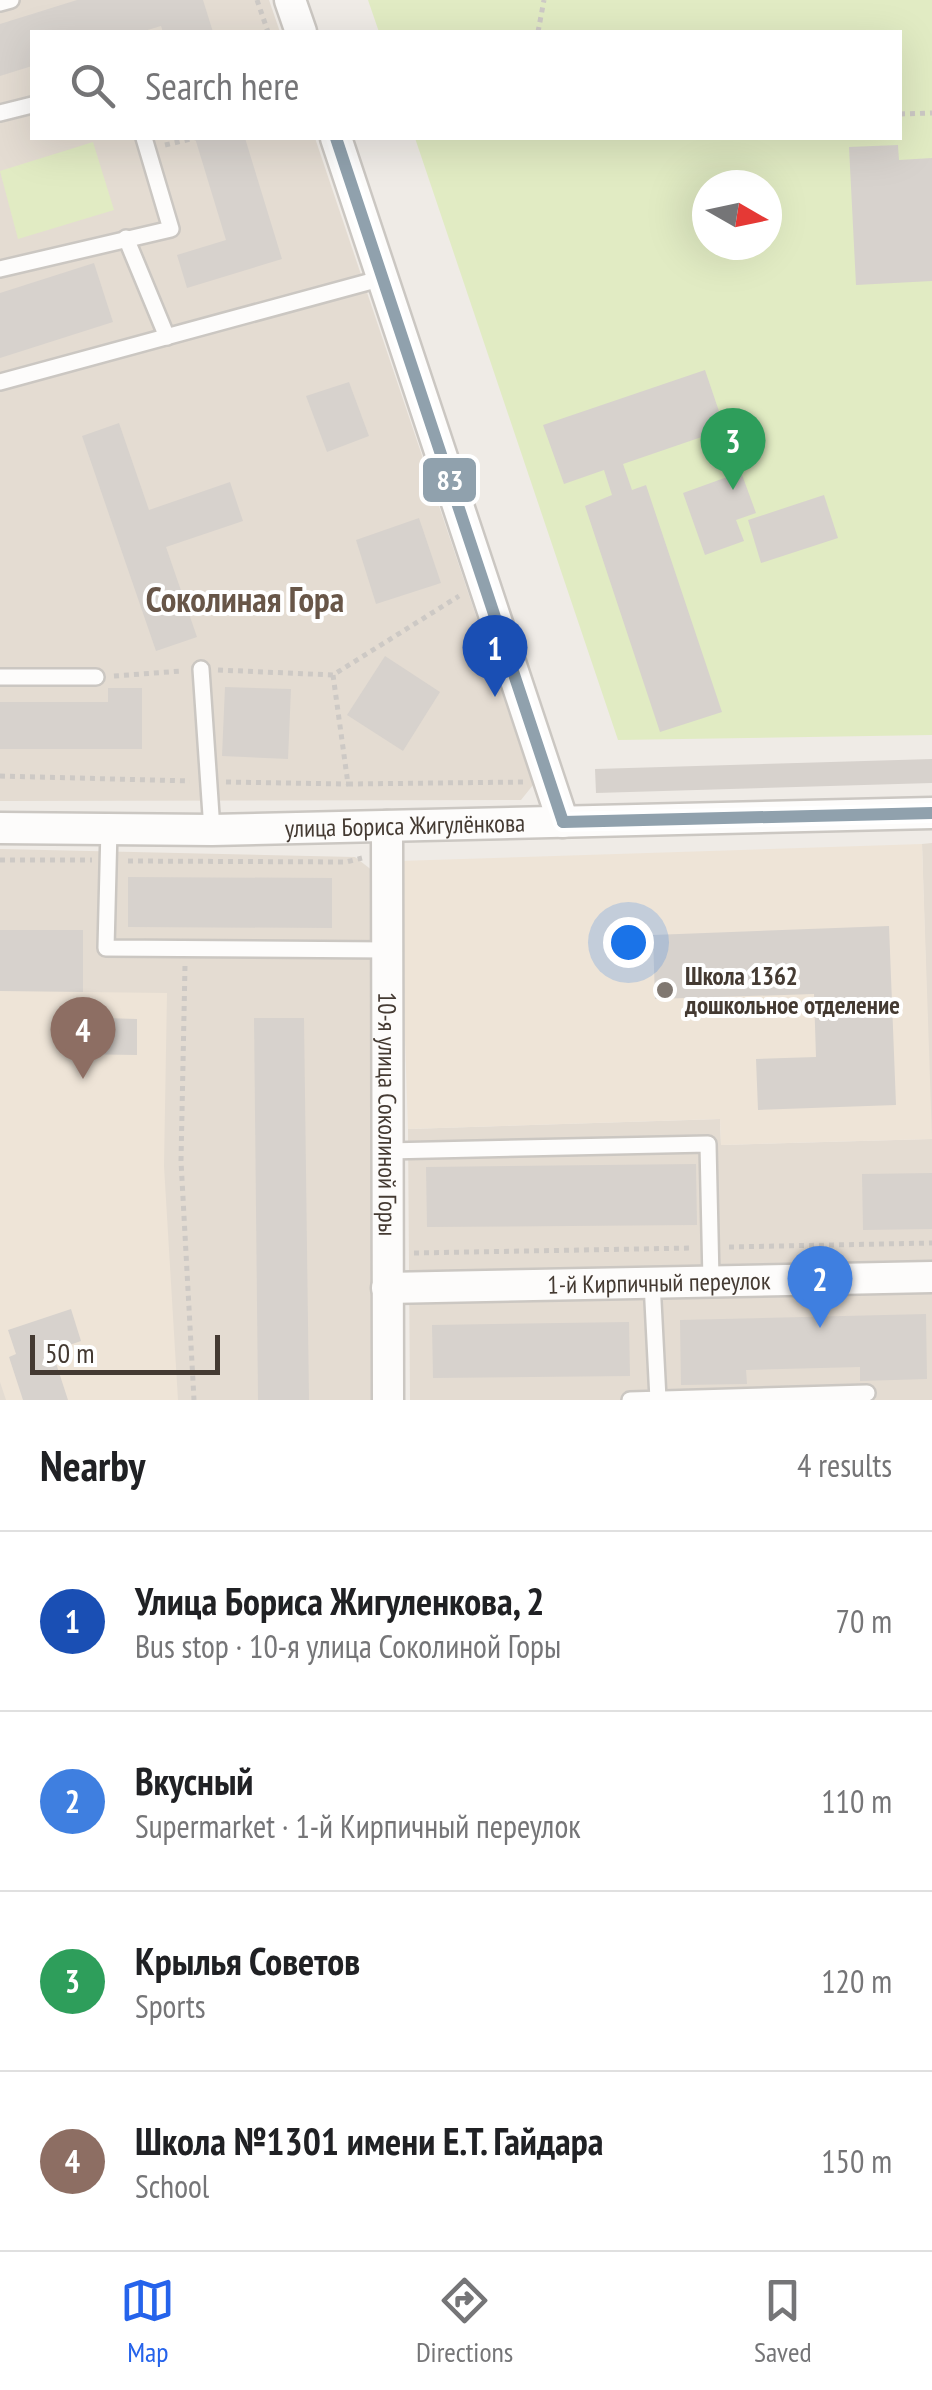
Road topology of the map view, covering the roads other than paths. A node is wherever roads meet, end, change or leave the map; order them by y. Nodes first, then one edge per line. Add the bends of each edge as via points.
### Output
1 (11, 0) edge
2 (290, 0) edge
3 (0, 3) edge
4 (300, 30) edge
5 (30, 105) edge
6 (0, 114) edge
7 (337, 140) edge
8 (146, 144) edge
9 (126, 238) junction
10 (0, 269) edge
11 (383, 278) junction
12 (166, 337) junction
13 (0, 382) edge
14 (201, 669) road end
15 (0, 677) edge
16 (96, 677) road end
17 (932, 813) edge
18 (563, 822) junction
19 (387, 826) junction
20 (0, 828) edge
21 (109, 829) junction
22 (212, 830) junction
23 (387, 950) junction
24 (387, 1151) junction
25 (932, 1278) edge
26 (711, 1280) junction
27 (652, 1282) junction
28 (387, 1288) junction
29 (867, 1394) dead end
30 (658, 1399) edge
31 (388, 1400) edge
32 (630, 1400) edge

1 - 3 lane
2 - 4 street
5 - 6 lane
7 - 11 street
8 - 9 lane via 171,229
9 - 10 lane
9 - 12 lane
11 - 12 lane
11 - 18 street
12 - 13 lane
14 - 22 lane
15 - 16 lane
17 - 18 street, улица Бориса Жигулёнкова
18 - 19 street, улица Бориса Жигулёнкова
19 - 22 street, улица Бориса Жигулёнкова
19 - 23 street, 10-я улица Соколиной Горы
20 - 21 street, улица Бориса Жигулёнкова
21 - 22 street, улица Бориса Жигулёнкова
21 - 23 lane via 106,948
23 - 24 street, 10-я улица Соколиной Горы
24 - 26 lane via 708,1144
24 - 28 street, 10-я улица Соколиной Горы
25 - 26 street, 1-й Кирпичный переулок
26 - 27 street, 1-й Кирпичный переулок
27 - 28 street, 1-й Кирпичный переулок
27 - 30 lane
28 - 31 street, 10-я улица Соколиной Горы
29 - 30 lane
30 - 32 lane

